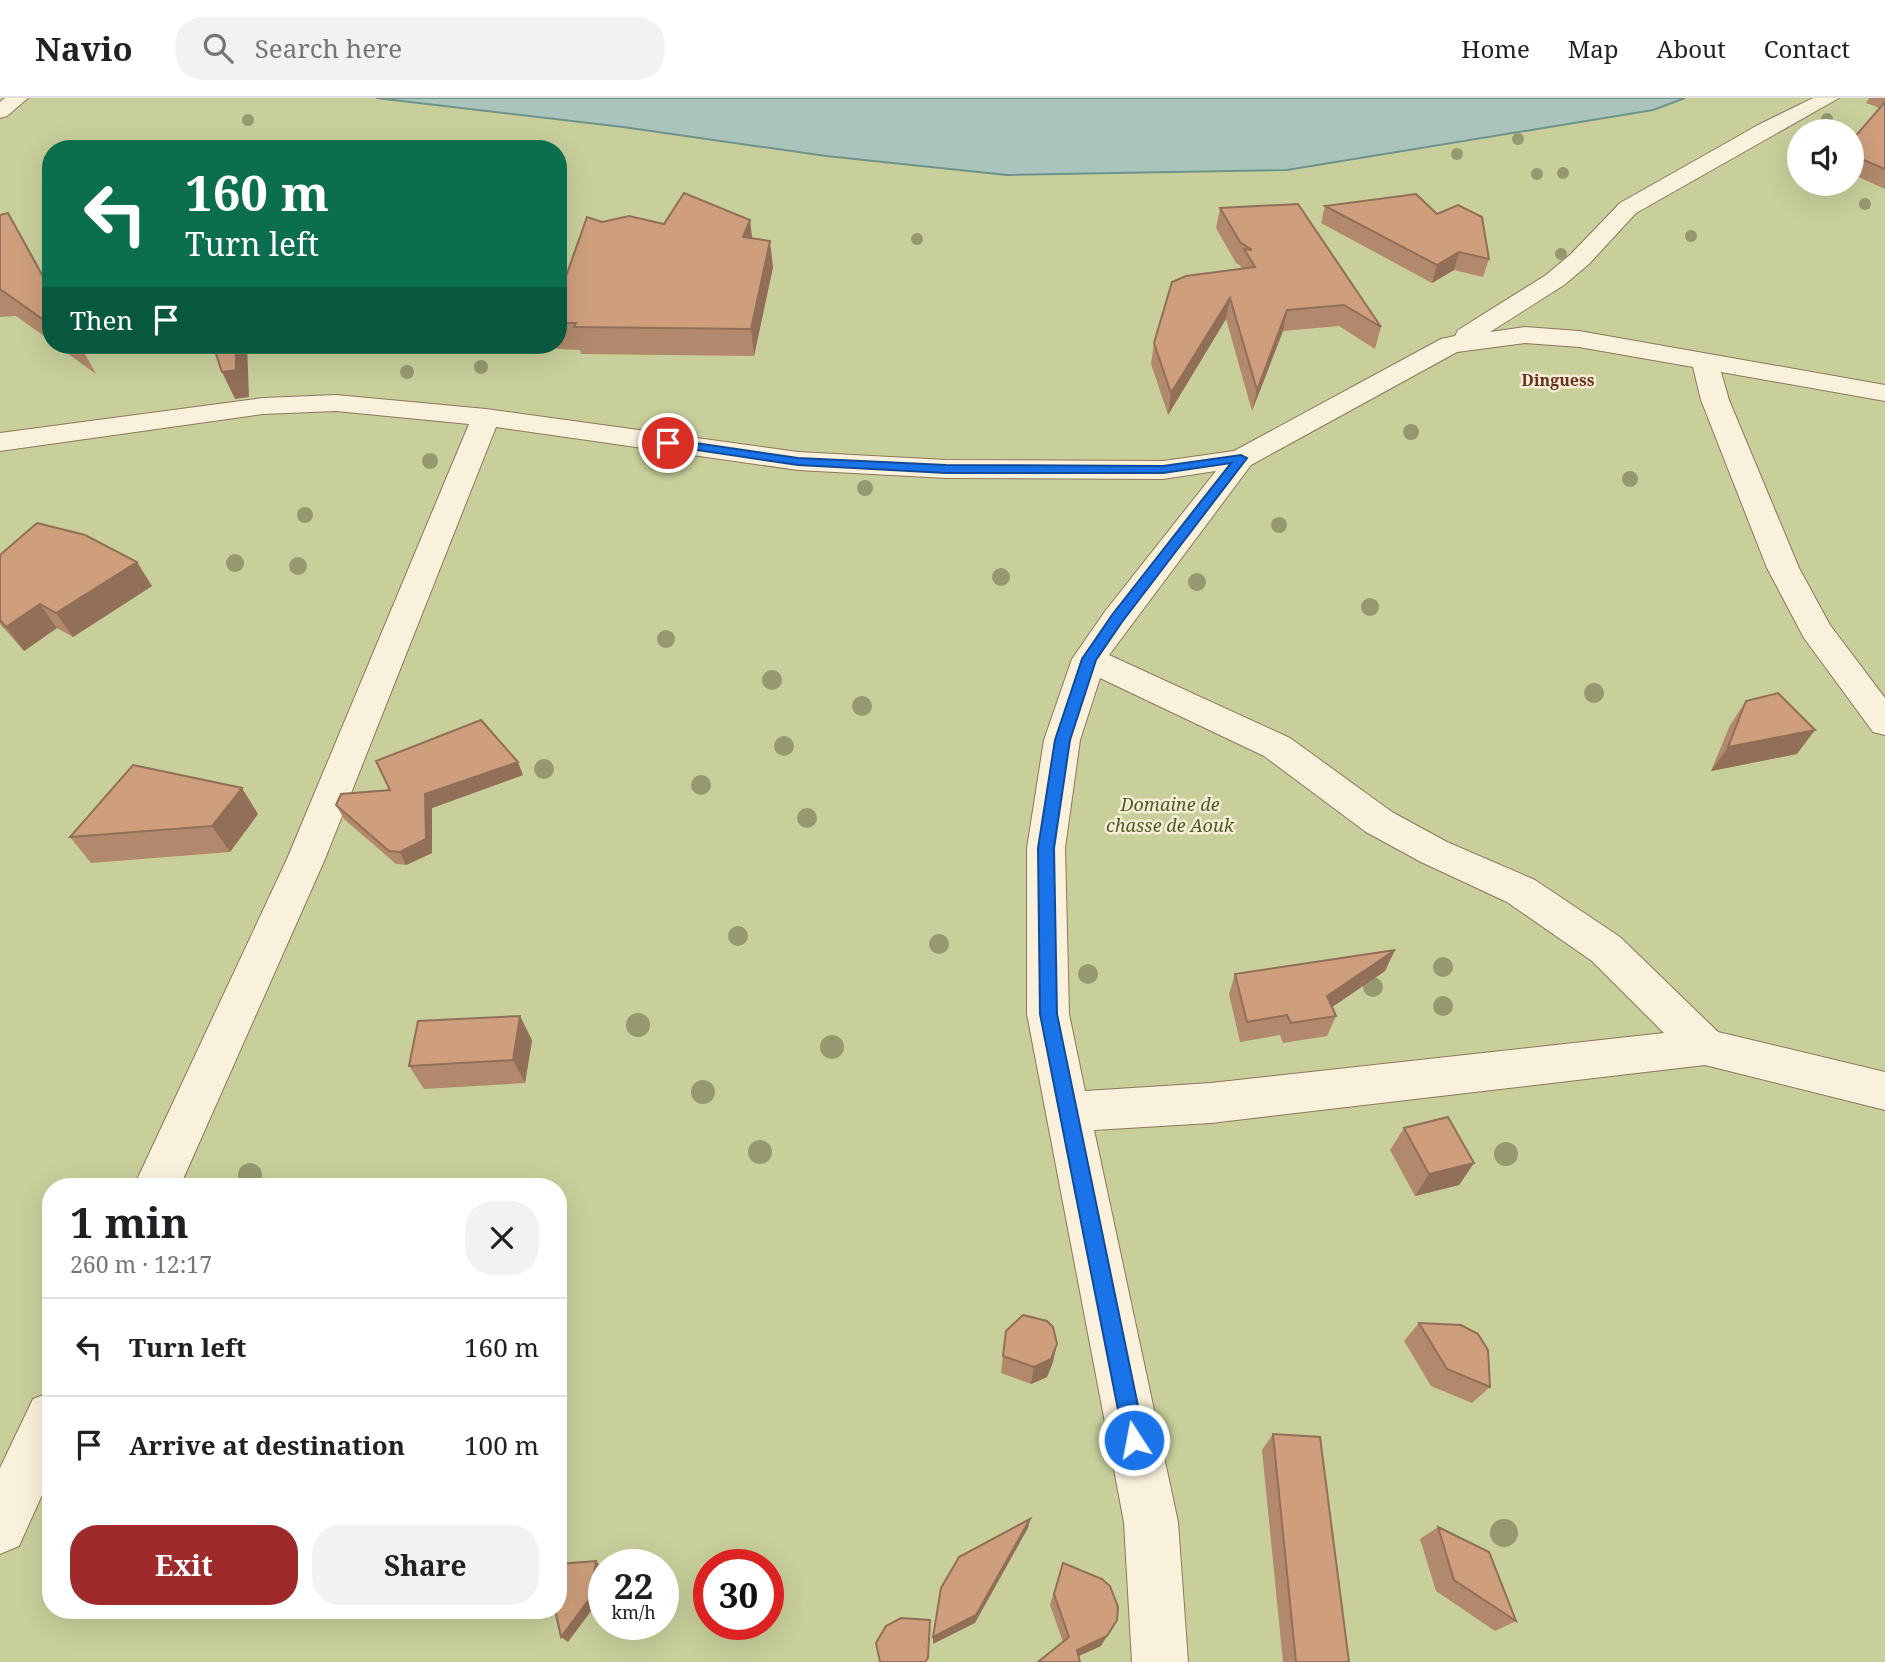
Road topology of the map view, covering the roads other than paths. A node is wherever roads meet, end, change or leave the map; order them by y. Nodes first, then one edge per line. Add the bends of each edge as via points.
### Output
1 (19, 98) edge
2 (1829, 98) edge
3 (0, 112) edge
4 (1450, 345) junction
5 (1705, 364) junction
6 (1885, 393) edge
7 (486, 417) junction
8 (0, 442) edge
9 (1241, 458) junction
10 (1089, 659) junction
11 (1885, 723) edge
12 (1705, 1047) junction
13 (1885, 1091) edge
14 (1068, 1112) junction
15 (161, 1178) edge
16 (42, 1436) edge
17 (0, 1527) edge
18 (1160, 1662) edge

1 - 3 street
2 - 4 street via 1765,129 1628,208 1555,280
4 - 5 street via 1525,335 1566,338
4 - 9 street
5 - 6 street
5 - 11 street via 1715,400 1783,568 1816,630
7 - 8 street via 336,403 263,406
7 - 9 street via 798,461 1083,471 1163,470
7 - 15 street via 306,859
9 - 10 street
10 - 12 street via 1277,747 1379,822 1521,891 1606,949
10 - 14 street via 1062,740 1046,848 1047,1002
12 - 13 street
12 - 14 street via 1211,1103
14 - 18 street via 1151,1522
16 - 17 street

